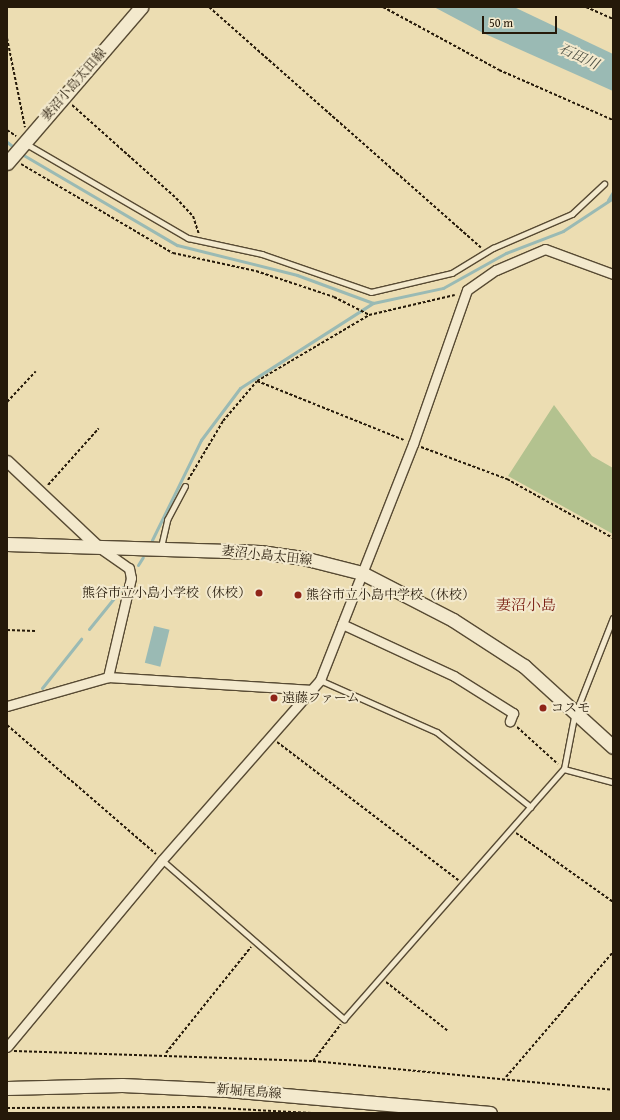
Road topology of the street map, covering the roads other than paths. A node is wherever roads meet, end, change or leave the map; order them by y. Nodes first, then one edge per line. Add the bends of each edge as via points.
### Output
1 (141, 7) edge
2 (26, 141) junction
3 (10, 159) edge
4 (604, 184) dead end
5 (613, 274) edge
6 (7, 461) edge
7 (185, 486) road end
8 (7, 544) edge
9 (96, 545) junction
10 (161, 548) junction
11 (362, 573) junction
12 (613, 618) edge
13 (342, 624) junction
14 (108, 677) junction
15 (320, 680) junction
16 (314, 690) junction
17 (7, 706) edge
18 (576, 710) junction
19 (510, 721) road end
20 (613, 747) edge
21 (564, 769) junction
22 (613, 782) edge
23 (531, 807) junction
24 (162, 860) junction
25 (8, 1047) edge
26 (7, 1088) edge
27 (490, 1113) edge

1 - 2 main road, 妻沼小島太田線
2 - 3 main road, 妻沼小島太田線
2 - 4 lane via 172,231 199,241 262,254 377,293 436,280 486,252 572,214
5 - 11 street via 545,249 496,270 467,290 413,444
6 - 9 street
7 - 10 lane via 167,520
8 - 9 main road, 妻沼小島太田線
9 - 10 main road, 妻沼小島太田線
9 - 14 street via 129,568 131,578
10 - 11 main road, 妻沼小島太田線 via 290,556
11 - 13 street
11 - 18 main road, 妻沼小島太田線 via 475,633 530,671
12 - 18 lane
13 - 15 street
13 - 19 street via 454,676 513,713
14 - 16 street
14 - 17 street
15 - 16 street
15 - 23 lane via 437,732
16 - 24 street
18 - 20 main road, 妻沼小島太田線
18 - 21 lane
21 - 22 lane
21 - 23 lane
23 - 24 lane via 344,1020
24 - 25 street
26 - 27 main road, 新堀尾島線 via 122,1086 227,1090

